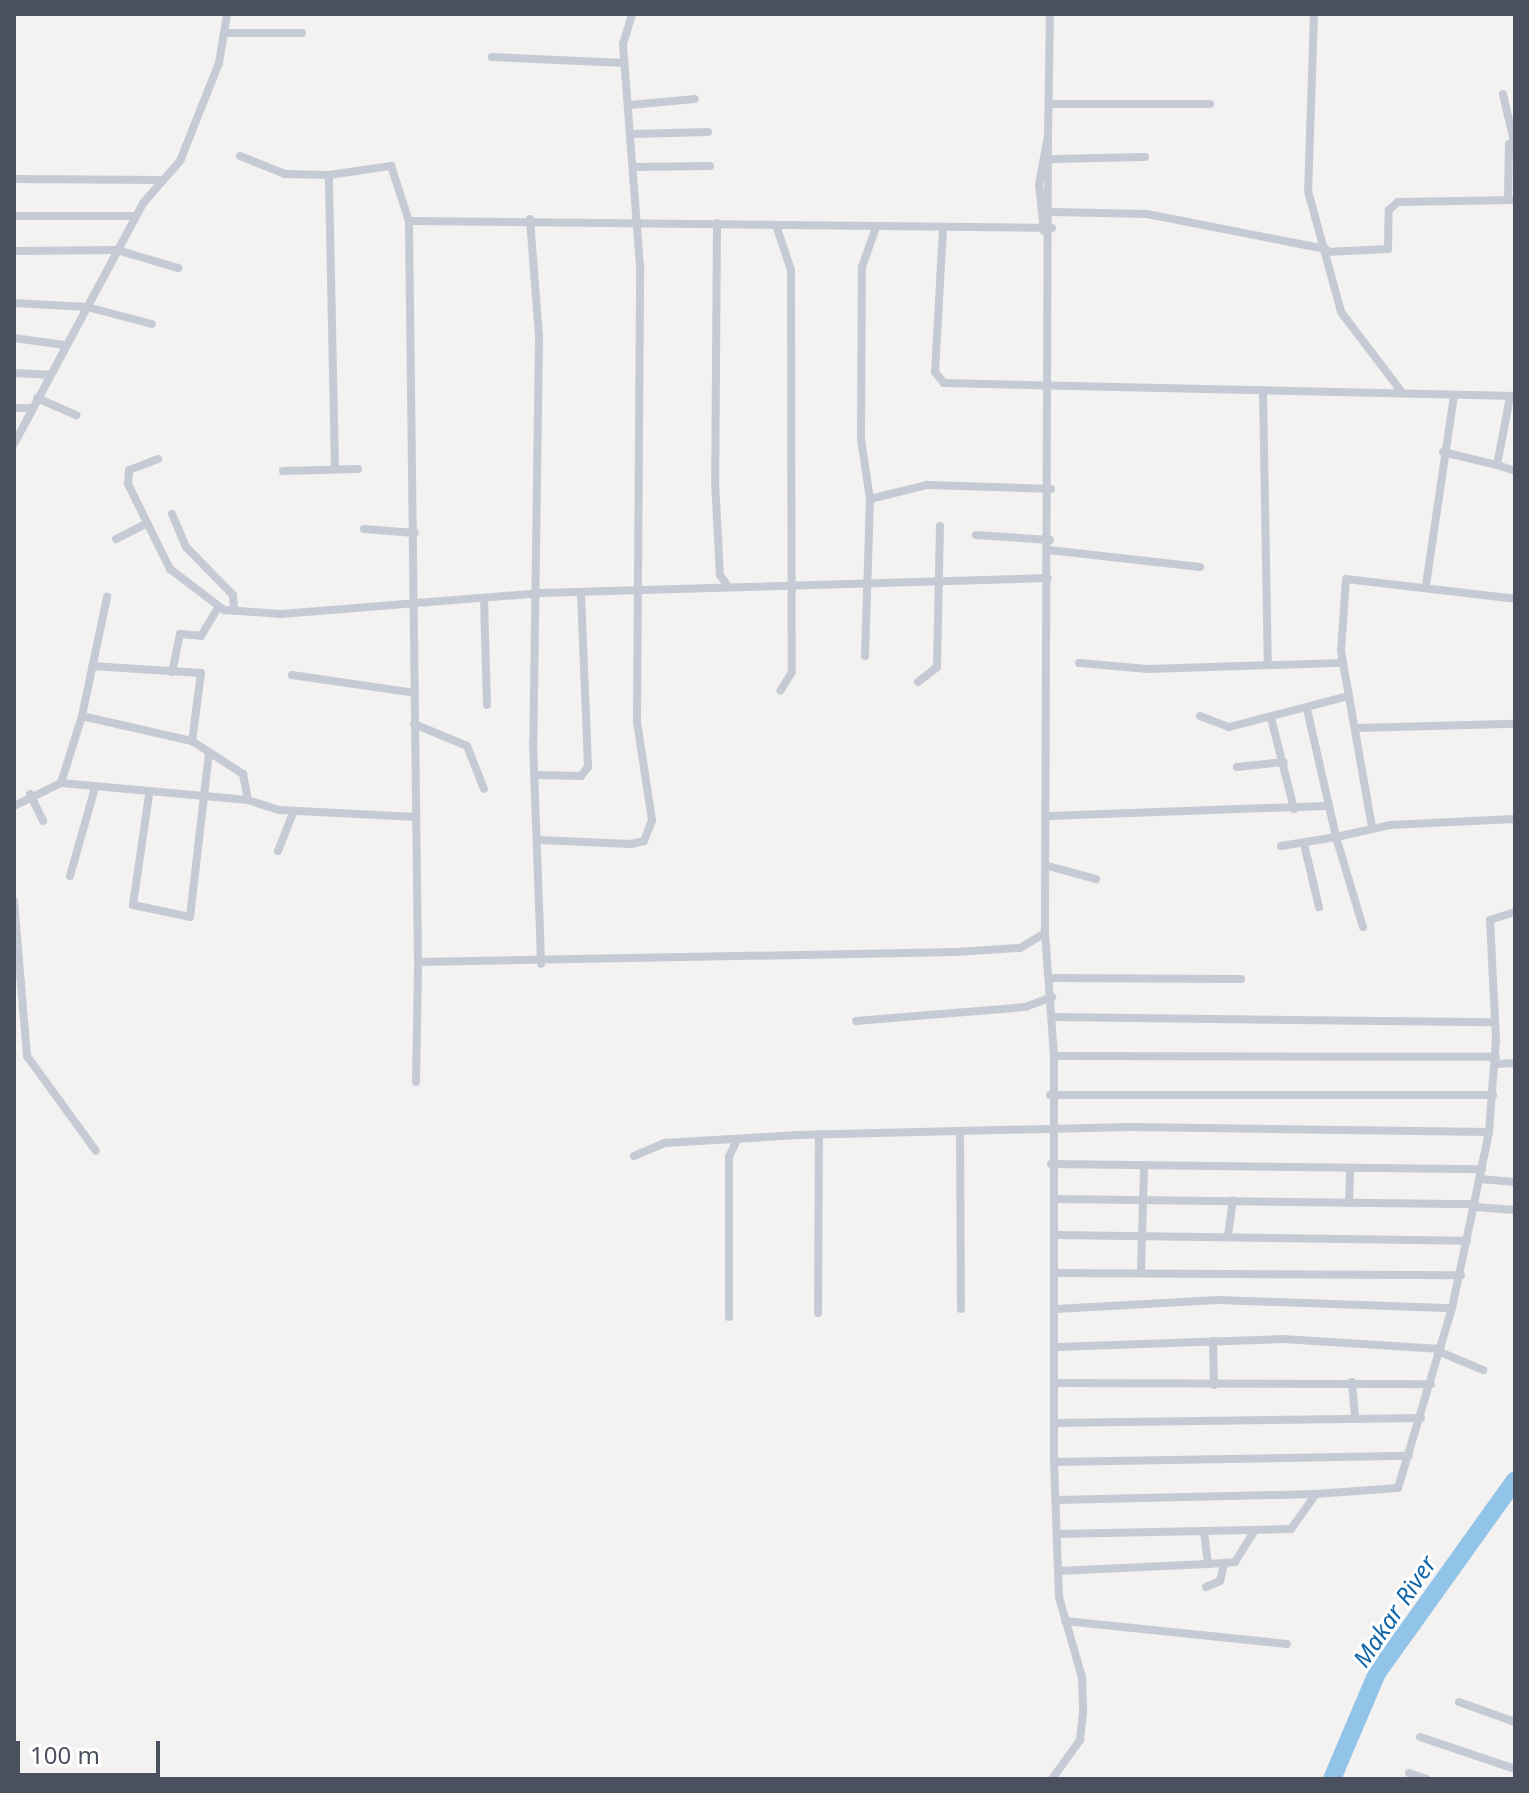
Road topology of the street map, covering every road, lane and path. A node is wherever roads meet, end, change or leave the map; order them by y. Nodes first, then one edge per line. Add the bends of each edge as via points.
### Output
1 (227, 14) edge
2 (632, 14) edge
3 (1050, 14) edge
4 (1314, 14) edge
5 (225, 33) junction
6 (302, 33) dead end
7 (492, 57) dead end
8 (624, 63) junction
9 (1503, 94) dead end
10 (695, 99) dead end
11 (1049, 104) junction
12 (1210, 104) dead end
13 (630, 105) junction
14 (708, 132) dead end
15 (1512, 132) edge
16 (633, 134) junction
17 (1048, 136) junction
18 (1512, 145) edge
19 (240, 156) dead end
20 (1145, 157) dead end
21 (1053, 159) junction
22 (710, 166) dead end
23 (635, 167) junction
24 (329, 175) junction
25 (14, 179) edge
26 (160, 180) junction
27 (1512, 200) edge
28 (1052, 212) junction
29 (14, 216) edge
30 (136, 216) junction
31 (530, 219) junction
32 (638, 220) junction
33 (409, 221) junction
34 (717, 223) junction
35 (776, 225) junction
36 (876, 227) junction
37 (943, 229) junction
38 (1048, 231) junction
39 (117, 250) junction
40 (1326, 250) junction
41 (14, 251) edge
42 (178, 268) dead end
43 (14, 303) edge
44 (87, 307) junction
45 (152, 324) dead end
46 (14, 338) edge
47 (65, 345) junction
48 (14, 373) edge
49 (49, 375) junction
50 (1051, 385) junction
51 (1263, 390) junction
52 (1401, 391) junction
53 (1454, 395) junction
54 (1512, 396) edge
55 (37, 398) junction
56 (14, 408) edge
57 (32, 408) junction
58 (76, 415) dead end
59 (14, 443) edge
60 (1443, 452) junction
61 (158, 459) dead end
62 (1497, 465) junction
63 (335, 469) junction
64 (358, 469) dead end
65 (283, 471) dead end
66 (1515, 471) edge
67 (1051, 489) junction
68 (870, 499) junction
69 (172, 514) dead end
70 (146, 524) junction
71 (940, 526) dead end
72 (364, 529) dead end
73 (415, 533) junction
74 (976, 535) dead end
75 (116, 539) dead end
76 (1050, 545) junction
77 (1200, 567) dead end
78 (720, 575) junction
79 (1048, 578) junction
80 (941, 581) junction
81 (789, 582) junction
82 (866, 583) junction
83 (727, 585) junction
84 (1426, 585) junction
85 (709, 586) junction
86 (636, 592) junction
87 (540, 593) junction
88 (581, 594) junction
89 (107, 597) dead end
90 (484, 598) junction
91 (1515, 599) edge
92 (413, 602) junction
93 (218, 608) junction
94 (234, 611) junction
95 (865, 656) dead end
96 (1079, 663) dead end
97 (1343, 663) junction
98 (1268, 665) junction
99 (92, 666) junction
100 (172, 672) junction
101 (292, 675) dead end
102 (918, 682) dead end
103 (780, 691) dead end
104 (415, 693) junction
105 (1349, 696) junction
106 (487, 705) dead end
107 (1307, 709) junction
108 (82, 716) junction
109 (1200, 716) dead end
110 (1271, 718) junction
111 (414, 724) junction
112 (1515, 724) edge
113 (1357, 728) junction
114 (192, 741) junction
115 (209, 753) junction
116 (1284, 762) junction
117 (1237, 767) dead end
118 (536, 775) junction
119 (61, 783) junction
120 (484, 789) dead end
121 (94, 791) junction
122 (30, 794) junction
123 (149, 795) junction
124 (203, 796) junction
125 (248, 800) junction
126 (14, 806) edge
127 (1326, 806) junction
128 (1294, 809) junction
129 (293, 813) junction
130 (1050, 816) junction
131 (416, 817) junction
132 (1515, 819) edge
133 (43, 821) dead end
134 (1372, 827) junction
135 (1336, 837) junction
136 (538, 840) junction
137 (1304, 844) junction
138 (1281, 846) dead end
139 (278, 851) dead end
140 (1048, 866) junction
141 (70, 876) dead end
142 (1096, 879) dead end
143 (14, 901) edge
144 (1319, 907) dead end
145 (1515, 912) edge
146 (1363, 927) dead end
147 (1045, 933) junction
148 (1036, 943) junction
149 (16, 944) edge
150 (1047, 947) junction
151 (418, 962) junction
152 (541, 964) junction
153 (1050, 978) junction
154 (1241, 979) dead end
155 (1052, 997) junction
156 (1053, 1017) junction
157 (856, 1021) dead end
158 (1491, 1022) junction
159 (1054, 1056) junction
160 (1496, 1060) junction
161 (1515, 1063) edge
162 (416, 1082) dead end
163 (1050, 1095) junction
164 (1493, 1095) junction
165 (1049, 1130) junction
166 (960, 1131) junction
167 (1489, 1132) junction
168 (819, 1134) junction
169 (736, 1142) junction
170 (96, 1151) dead end
171 (634, 1156) dead end
172 (1051, 1164) junction
173 (1144, 1166) junction
174 (1482, 1169) junction
175 (1350, 1172) junction
176 (1480, 1179) junction
177 (1515, 1182) edge
178 (1054, 1199) junction
179 (1143, 1200) junction
180 (1233, 1200) junction
181 (1349, 1203) junction
182 (1475, 1205) junction
183 (1515, 1210) edge
184 (1055, 1235) junction
185 (1228, 1235) junction
186 (1139, 1236) junction
187 (1467, 1241) junction
188 (1141, 1270) junction
189 (1055, 1273) junction
190 (1461, 1275) junction
191 (1452, 1308) junction
192 (961, 1309) dead end
193 (1056, 1309) junction
194 (818, 1313) dead end
195 (729, 1317) dead end
196 (1213, 1341) junction
197 (1056, 1347) junction
198 (1441, 1350) junction
199 (1483, 1370) dead end
200 (1352, 1382) junction
201 (1055, 1383) junction
202 (1431, 1384) junction
203 (1214, 1385) junction
204 (1421, 1418) junction
205 (1355, 1419) junction
206 (1054, 1423) junction
207 (1409, 1456) junction
208 (1054, 1462) junction
209 (1316, 1494) junction
210 (1056, 1500) junction
211 (1204, 1531) junction
212 (1057, 1534) junction
213 (1253, 1535) junction
214 (1208, 1564) junction
215 (1224, 1564) junction
216 (1058, 1571) junction
217 (1206, 1587) dead end
218 (1065, 1621) junction
219 (1287, 1644) dead end
220 (1459, 1702) dead end
221 (1515, 1722) edge
222 (1420, 1737) dead end
223 (1515, 1769) edge
224 (1409, 1773) dead end
225 (1052, 1779) edge
226 (1426, 1779) edge

1 - 5 street
2 - 8 street
3 - 11 street
4 - 40 street via 1308,188
5 - 6 street
5 - 26 street via 184,151
7 - 8 street
8 - 13 street
9 - 15 street
10 - 13 street
11 - 12 street
11 - 17 street
13 - 16 street
14 - 16 street
15 - 18 street
16 - 23 street
17 - 21 street
17 - 38 street via 1039,184
18 - 27 street
19 - 24 street via 285,174
20 - 21 street
21 - 28 street
22 - 23 street
23 - 32 street
24 - 33 street via 391,166
24 - 63 street
25 - 26 street
26 - 30 street
27 - 40 street via 1398,202 1389,210 1388,249
28 - 38 street
28 - 40 street via 1147,214
29 - 30 street
30 - 39 street
31 - 32 street
31 - 33 street
31 - 87 street via 539,337
32 - 34 street
32 - 86 street
33 - 73 street
34 - 35 street
34 - 78 street
35 - 36 street
35 - 81 street via 791,270
36 - 37 street
36 - 68 street via 862,267 861,439
37 - 38 street
37 - 50 street via 937,379
38 - 50 street
39 - 41 street
39 - 42 street
39 - 44 street
40 - 52 street via 1350,330
43 - 44 street
44 - 45 street
44 - 47 street
46 - 47 street
47 - 49 street
48 - 49 street
49 - 55 street
50 - 51 street
50 - 67 street
51 - 52 street
51 - 98 street
52 - 53 street
53 - 54 street
53 - 60 street
54 - 62 street
55 - 57 street
55 - 58 street
56 - 57 street
57 - 59 street
60 - 62 street
60 - 84 street
61 - 70 street via 126,476
62 - 66 street
63 - 64 street
63 - 65 street
67 - 68 street via 927,485
67 - 76 street
68 - 82 street
69 - 94 street via 186,547 233,595
70 - 75 street
70 - 93 street via 176,577
71 - 80 street
72 - 73 street
73 - 92 street
74 - 76 street
76 - 77 street
76 - 79 street
78 - 83 street
78 - 85 street
79 - 80 street
79 - 130 street
80 - 82 street
80 - 102 street via 937,667
81 - 82 street
81 - 83 street
81 - 103 street via 792,672
82 - 95 street
83 - 85 street
84 - 91 street
84 - 97 street via 1348,576
85 - 86 street
86 - 88 street
86 - 136 street via 637,722 650,831 631,844
87 - 88 street
87 - 90 street
87 - 118 street
88 - 118 street via 588,767 581,776
89 - 99 street
90 - 92 street
90 - 106 street
92 - 94 street
92 - 104 street
93 - 94 street
93 - 100 street via 201,636 180,634
96 - 98 street via 1148,669
97 - 98 street
97 - 105 street
99 - 100 street
99 - 108 street
100 - 114 street via 205,677
101 - 104 street
104 - 111 street
105 - 107 street
105 - 113 street
107 - 110 street
107 - 127 street
108 - 114 street
108 - 119 street
109 - 110 street via 1229,727
110 - 116 street
111 - 120 street via 467,746
111 - 131 street
112 - 113 street
113 - 134 street
114 - 115 street
115 - 124 street
115 - 125 street via 243,774
116 - 117 street
116 - 128 street
118 - 136 street
119 - 121 street
119 - 122 street
121 - 123 street
121 - 141 street
122 - 126 street
122 - 133 street
123 - 124 street
123 - 124 street via 133,905 190,917
124 - 125 street
125 - 129 street
127 - 128 street
127 - 135 street
128 - 130 street
129 - 131 street
129 - 139 street
130 - 140 street
131 - 151 street
132 - 134 street
134 - 135 street
135 - 137 street
135 - 146 street
136 - 152 street
137 - 138 street
137 - 144 street
140 - 142 street
140 - 147 street
143 - 149 street
145 - 158 street via 1490,920
147 - 148 street
147 - 150 street
148 - 150 street
148 - 152 street via 956,952
149 - 170 street via 27,1056
150 - 153 street
151 - 152 street
151 - 162 street
153 - 154 street
153 - 155 street
155 - 156 street
155 - 157 street via 1025,1007
156 - 158 street
156 - 159 street
158 - 160 street
159 - 160 street
159 - 163 street
160 - 161 street
160 - 164 street
163 - 164 street
163 - 165 street
164 - 167 street
165 - 166 street
165 - 167 street
165 - 172 street
166 - 168 street
166 - 192 street
167 - 174 street
168 - 169 street
168 - 194 street
169 - 171 street via 665,1143
169 - 195 street via 729,1157
172 - 173 street
172 - 178 street
173 - 175 street
173 - 179 street
174 - 175 street
174 - 176 street
175 - 181 street
176 - 177 street
176 - 182 street
178 - 179 street
178 - 184 street
179 - 180 street
179 - 186 street
180 - 181 street
180 - 185 street
181 - 182 street
182 - 183 street
182 - 187 street
184 - 186 street
184 - 189 street
185 - 186 street
185 - 187 street
186 - 188 street
187 - 190 street
188 - 189 street
188 - 190 street
189 - 193 street
190 - 191 street
191 - 193 street via 1218,1300
191 - 198 street
193 - 197 street
196 - 197 street
196 - 198 street via 1364,1340
196 - 203 street
197 - 201 street
198 - 199 street
198 - 202 street
200 - 202 street
200 - 203 street
200 - 205 street
201 - 203 street
201 - 206 street
202 - 204 street
204 - 205 street
204 - 207 street
205 - 206 street
206 - 208 street
207 - 208 street
207 - 209 street via 1404,1478 1390,1493
208 - 210 street
209 - 210 street
209 - 213 street via 1295,1526
210 - 212 street
211 - 212 street
211 - 213 street
211 - 214 street
212 - 216 street
213 - 215 street via 1243,1556
214 - 215 street
214 - 216 street
215 - 217 street via 1220,1581
216 - 218 street
218 - 219 street
218 - 225 street via 1082,1677 1083,1712 1080,1740
220 - 221 street
222 - 223 street
224 - 226 street

